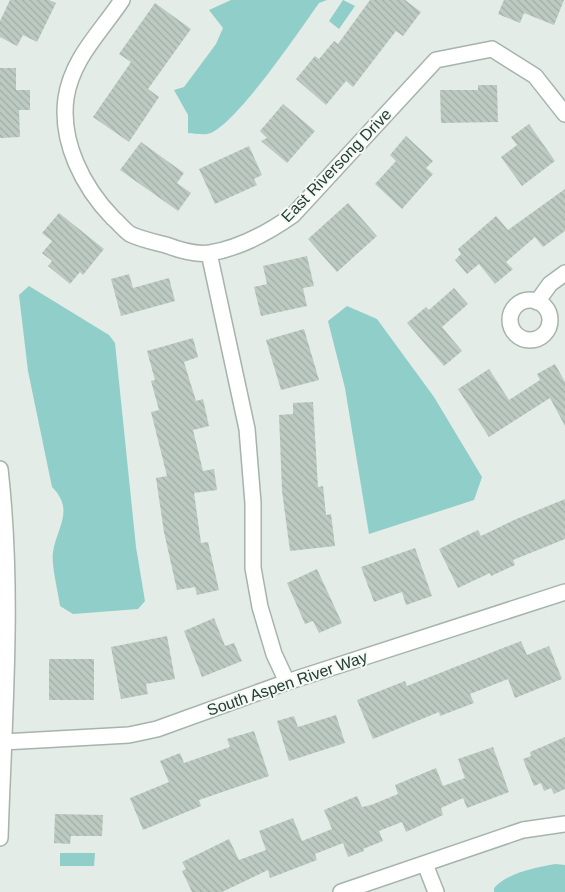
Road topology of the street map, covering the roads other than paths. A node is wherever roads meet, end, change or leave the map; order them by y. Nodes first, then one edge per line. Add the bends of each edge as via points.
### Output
1 (122, 0) edge
2 (565, 114) edge
3 (209, 253) junction
4 (565, 273) edge
5 (537, 302) dead end
6 (0, 469) edge
7 (565, 592) edge
8 (287, 682) junction
9 (3, 742) junction
10 (565, 824) edge
11 (0, 838) edge
12 (425, 864) junction
13 (341, 892) edge
14 (436, 892) edge

1 - 3 street, East Riversong Drive via 74,70 66,98 66,121 72,151 85,184 129,234 185,252
2 - 3 street, East Riversong Drive via 535,76 492,49 436,60 293,215 245,242
3 - 8 street via 247,429 254,503 253,568 260,607 274,654
4 - 5 street via 550,284
6 - 9 street via 8,562
7 - 8 street, South Aspen River Way
8 - 9 street, South Aspen River Way via 157,729 129,735
9 - 11 street
10 - 12 street via 523,830
12 - 13 street
12 - 14 street

